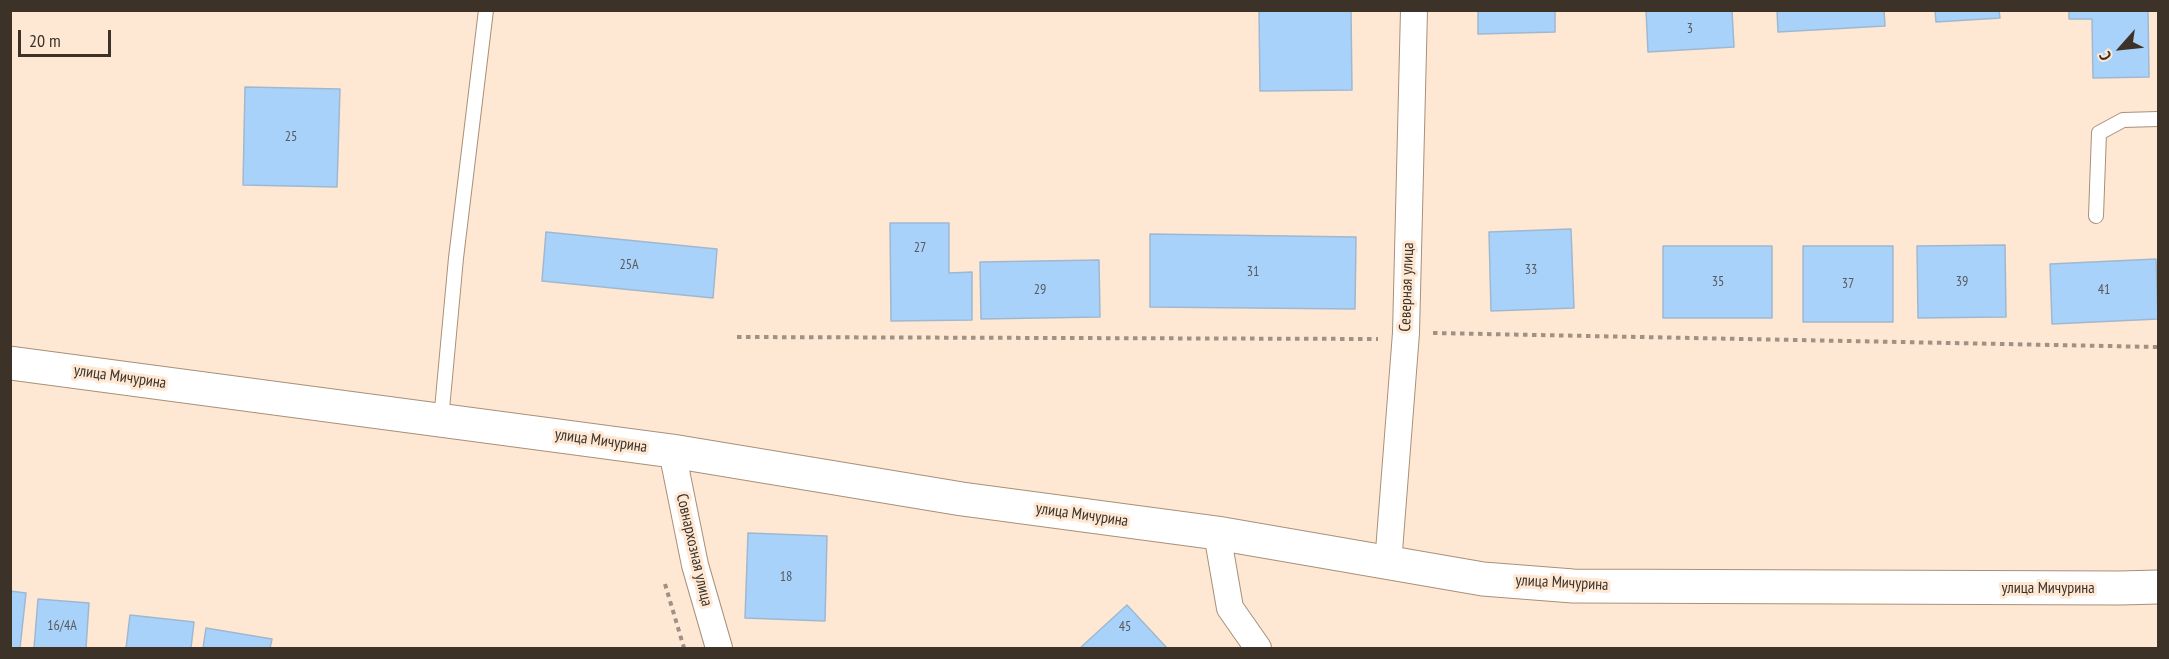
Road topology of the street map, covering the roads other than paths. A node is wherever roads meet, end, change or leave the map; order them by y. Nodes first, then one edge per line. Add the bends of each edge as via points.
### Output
1 (486, 10) edge
2 (1414, 10) edge
3 (2158, 119) edge
4 (2096, 216) dead end
5 (10, 363) edge
6 (441, 420) junction
7 (672, 451) junction
8 (1217, 533) junction
9 (1388, 564) junction
10 (2158, 587) edge
11 (719, 648) edge
12 (1258, 648) edge

1 - 6 lane
2 - 9 street, Северная улица via 1406,333
3 - 4 lane via 2123,120 2100,132
5 - 6 main road, улица Мичурина
6 - 7 main road, улица Мичурина
7 - 8 main road, улица Мичурина via 962,499
7 - 11 street, Совнархозная улица via 694,564
8 - 9 main road, улица Мичурина
8 - 12 street via 1230,608
9 - 10 main road, улица Мичурина via 1483,579 1573,586

